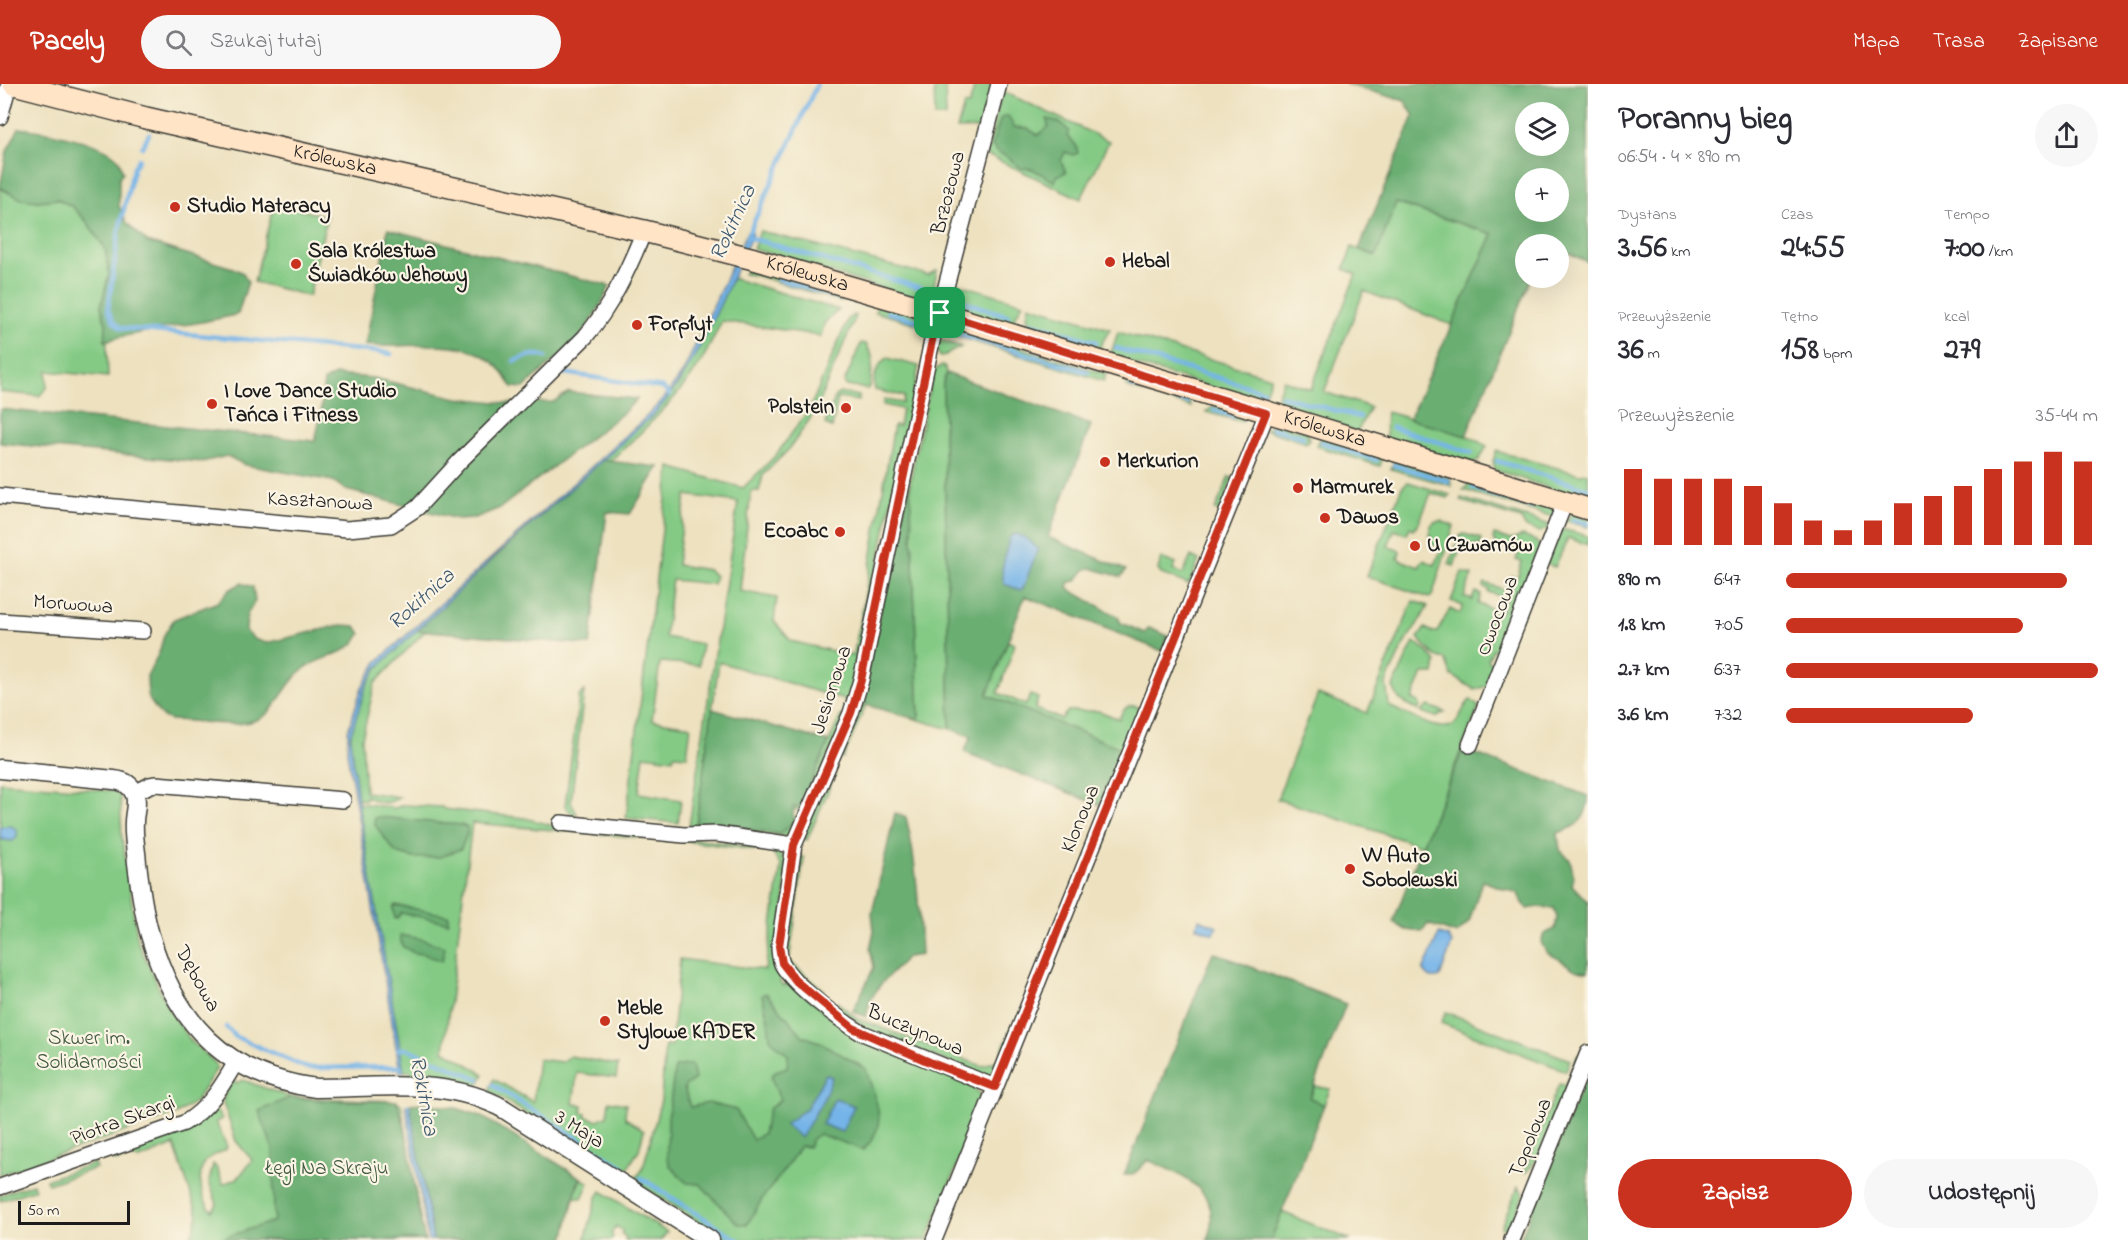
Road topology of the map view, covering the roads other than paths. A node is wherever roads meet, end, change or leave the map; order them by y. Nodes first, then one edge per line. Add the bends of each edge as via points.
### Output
1 (9, 84) edge
2 (14, 84) edge
3 (999, 84) edge
4 (0, 117) edge
5 (644, 231) junction
6 (940, 313) junction
7 (1266, 413) junction
8 (0, 496) edge
9 (1565, 502) junction
10 (1588, 509) edge
11 (0, 621) edge
12 (143, 631) dead end
13 (1470, 745) dead end
14 (0, 769) edge
15 (135, 793) junction
16 (343, 800) dead end
17 (561, 823) dead end
18 (794, 845) junction
19 (1588, 1053) edge
20 (236, 1062) junction
21 (995, 1087) junction
22 (405, 1088) joint
23 (0, 1187) edge
24 (710, 1240) edge
25 (934, 1240) edge
26 (1512, 1240) edge

1 - 4 street
2 - 5 main road, Królewska via 146,118
3 - 6 street, Brzozowa
5 - 6 main road, Królewska
5 - 8 street, Kasztanowa via 600,319 585,337 417,508 391,525 347,529
6 - 7 main road, Królewska
6 - 18 street, Jesionowa via 861,680 851,713
7 - 9 main road, Królewska
7 - 21 street, Klonowa
9 - 10 main road, Królewska
9 - 13 street, Owocowa
11 - 12 street, Morwowa
14 - 15 street via 114,780 128,784
15 - 16 street via 156,784
15 - 20 street, Dębowa via 134,836 145,918 156,952 190,1019
17 - 18 street via 684,835 717,834
18 - 21 street, Buczynowa via 779,946 788,973 860,1032
19 - 26 street, Topolowa
20 - 22 street, Dębowa via 269,1079 299,1086
20 - 23 street, Piotra Skargi via 213,1098 184,1123
21 - 25 street, Klonowa
22 - 24 street, 3 Maja via 456,1090 493,1103

